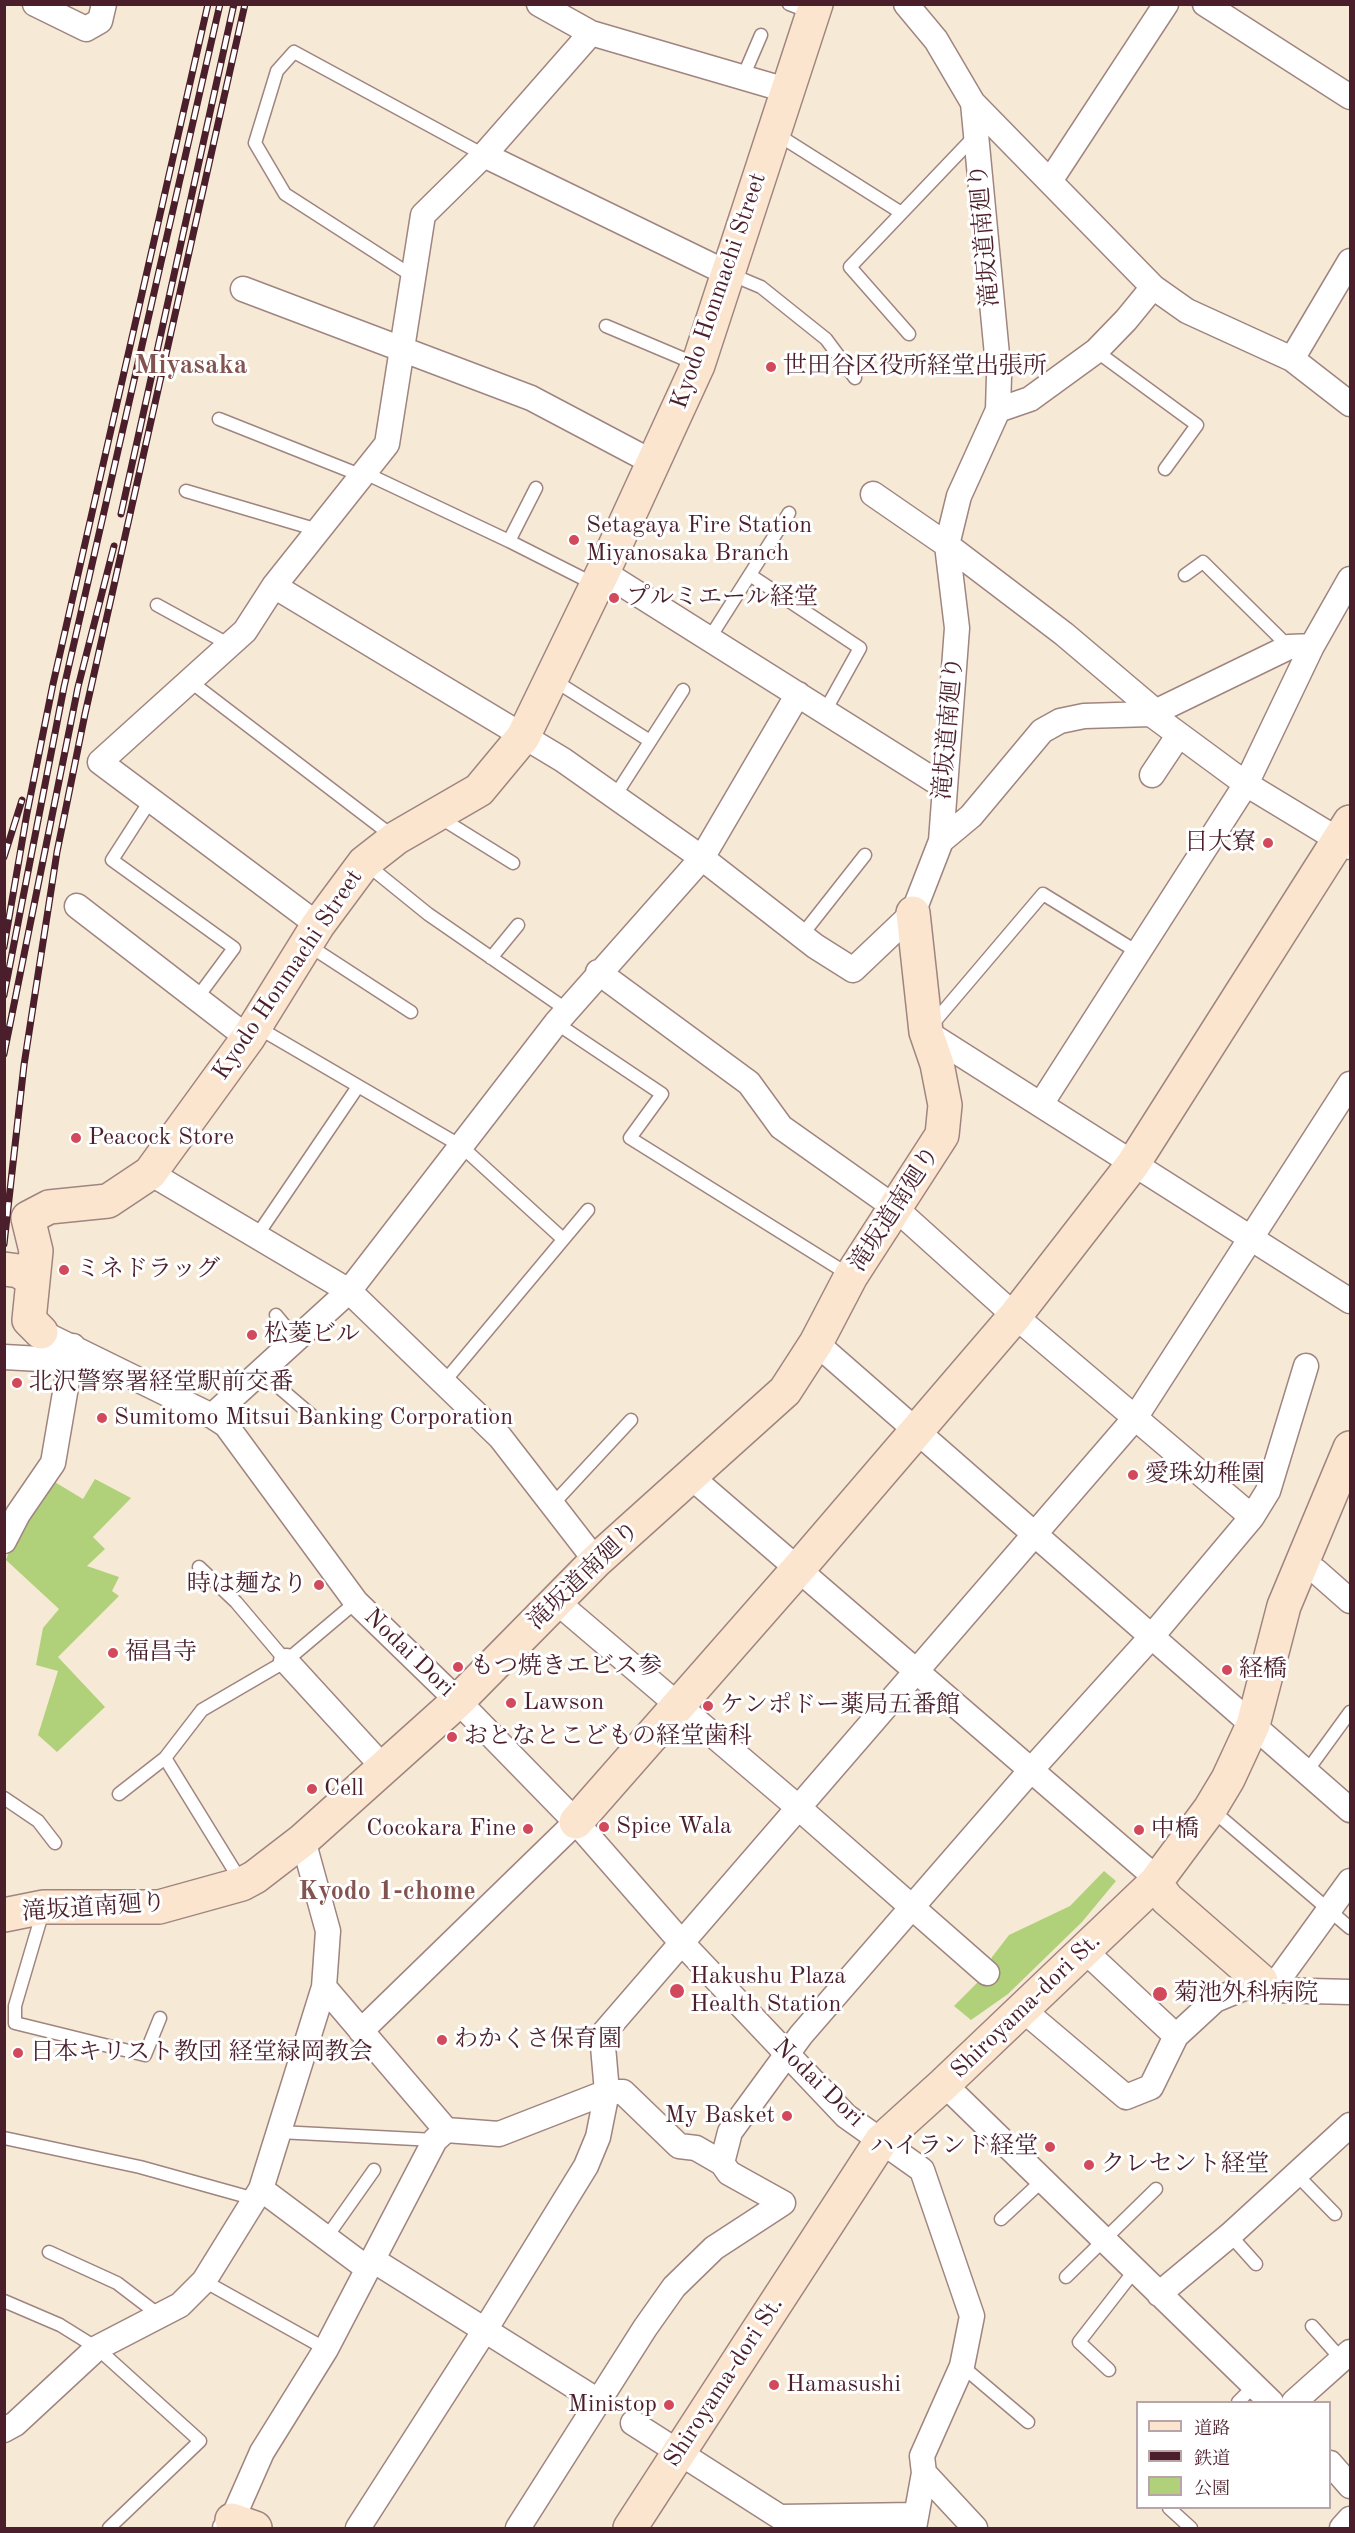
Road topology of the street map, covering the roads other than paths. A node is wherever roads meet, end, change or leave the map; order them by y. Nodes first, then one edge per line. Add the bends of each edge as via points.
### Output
1 (35, 4) edge
2 (104, 4) edge
3 (539, 4) edge
4 (906, 4) edge
5 (1166, 4) edge
6 (1205, 4) edge
7 (806, 7) edge
8 (591, 33) junction
9 (760, 35) dead end
10 (743, 77) junction
11 (786, 90) junction
12 (1350, 97) edge
13 (973, 104) junction
14 (774, 132) junction
15 (976, 135) junction
16 (484, 155) junction
17 (1050, 181) junction
18 (900, 213) junction
19 (1350, 261) edge
20 (729, 274) junction
21 (415, 277) junction
22 (1153, 287) junction
23 (243, 289) dead end
24 (606, 326) dead end
25 (909, 334) dead end
26 (404, 349) junction
27 (1096, 351) junction
28 (1292, 359) junction
29 (698, 365) junction
30 (855, 378) dead end
31 (1350, 404) edge
32 (998, 410) junction
33 (219, 419) dead end
34 (654, 463) junction
35 (1165, 469) dead end
36 (365, 473) junction
37 (536, 488) dead end
38 (186, 491) dead end
39 (873, 494) dead end
40 (789, 513) dead end
41 (318, 530) junction
42 (509, 541) junction
43 (947, 545) junction
44 (750, 575) junction
45 (1185, 575) dead end
46 (599, 579) junction
47 (1350, 579) edge
48 (274, 586) junction
49 (157, 605) dead end
50 (709, 639) junction
51 (230, 645) junction
52 (1301, 646) junction
53 (551, 678) junction
54 (190, 682) junction
55 (682, 690) dead end
56 (798, 694) junction
57 (825, 711) junction
58 (1153, 712) junction
59 (1178, 736) junction
60 (523, 737) junction
61 (650, 741) junction
62 (1152, 775) dead end
63 (1246, 784) junction
64 (943, 786) junction
65 (615, 796) junction
66 (150, 801) junction
67 (436, 815) junction
68 (1347, 836) edge
69 (396, 838) junction
70 (941, 841) junction
71 (865, 855) dead end
72 (702, 858) junction
73 (364, 862) junction
74 (513, 863) dead end
75 (77, 906) dead end
76 (913, 913) junction
77 (518, 926) dead end
78 (313, 935) junction
79 (808, 941) junction
80 (1139, 953) junction
81 (491, 958) junction
82 (598, 972) junction
83 (197, 998) junction
84 (411, 1012) dead end
85 (561, 1017) junction
86 (252, 1032) junction
87 (926, 1032) junction
88 (1350, 1084) edge
89 (357, 1088) junction
90 (1041, 1104) junction
91 (461, 1146) junction
92 (1133, 1164) junction
93 (150, 1173) junction
94 (894, 1207) junction
95 (588, 1210) dead end
96 (16, 1214) edge
97 (256, 1237) junction
98 (563, 1239) junction
99 (1252, 1240) junction
100 (19, 1274) edge
101 (850, 1276) junction
102 (349, 1291) junction
103 (1350, 1301) edge
104 (276, 1315) dead end
105 (1015, 1316) junction
106 (4, 1328) edge
107 (41, 1332) junction
108 (296, 1339) junction
109 (816, 1343) junction
110 (66, 1353) junction
111 (4, 1357) edge
112 (1306, 1366) dead end
113 (260, 1371) junction
114 (444, 1382) junction
115 (212, 1416) junction
116 (1135, 1418) junction
117 (316, 1419) dead end
118 (631, 1420) dead end
119 (917, 1432) junction
120 (1350, 1448) edge
121 (690, 1476) junction
122 (553, 1504) junction
123 (1252, 1517) junction
124 (1036, 1534) junction
125 (4, 1541) edge
126 (596, 1561) junction
127 (1300, 1564) junction
128 (199, 1567) dead end
129 (799, 1568) junction
130 (1350, 1601) edge
131 (356, 1602) junction
132 (557, 1602) junction
133 (1152, 1636) junction
134 (286, 1660) junction
135 (919, 1672) junction
136 (458, 1701) junction
137 (677, 1705) junction
138 (1350, 1712) edge
139 (1253, 1725) junction
140 (165, 1758) junction
141 (383, 1767) junction
142 (1031, 1770) junction
143 (1307, 1771) junction
144 (119, 1794) dead end
145 (4, 1798) edge
146 (800, 1809) junction
147 (1210, 1809) junction
148 (1350, 1809) edge
149 (576, 1822) junction
150 (303, 1840) junction
151 (55, 1843) dead end
152 (1350, 1881) edge
153 (1155, 1883) junction
154 (242, 1884) junction
155 (44, 1907) junction
156 (914, 1908) junction
157 (1331, 1910) junction
158 (4, 1915) edge
159 (1350, 1928) edge
160 (681, 1942) junction
161 (1085, 1951) junction
162 (987, 1973) dead end
163 (1266, 1985) junction
164 (324, 1987) junction
165 (1350, 1992) edge
166 (1022, 2009) junction
167 (160, 2018) dead end
168 (361, 2031) junction
169 (1176, 2036) junction
170 (788, 2056) junction
171 (944, 2084) junction
172 (607, 2092) junction
173 (1350, 2124) edge
174 (279, 2132) junction
175 (441, 2135) junction
176 (4, 2138) edge
177 (881, 2141) junction
178 (722, 2163) junction
179 (374, 2170) dead end
180 (1296, 2174) junction
181 (1043, 2180) junction
182 (1156, 2189) dead end
183 (258, 2194) junction
184 (1335, 2214) dead end
185 (1001, 2219) dead end
186 (1230, 2235) junction
187 (326, 2238) junction
188 (1105, 2241) junction
189 (49, 2252) dead end
190 (1256, 2264) dead end
191 (370, 2265) junction
192 (1135, 2270) junction
193 (1066, 2277) dead end
194 (204, 2281) junction
195 (1160, 2294) junction
196 (4, 2301) edge
197 (159, 2315) junction
198 (1312, 2326) dead end
199 (485, 2331) junction
200 (98, 2348) junction
201 (326, 2349) junction
202 (1346, 2356) edge
203 (962, 2366) junction
204 (1109, 2370) dead end
205 (1246, 2394) edge
206 (598, 2401) junction
207 (1265, 2401) edge
208 (1296, 2401) edge
209 (1028, 2422) dead end
210 (633, 2423) dead end
211 (4, 2430) edge
212 (679, 2452) junction
213 (1331, 2465) edge
214 (924, 2473) junction
215 (1350, 2486) edge
216 (1170, 2509) edge
217 (1350, 2519) edge
218 (915, 2522) edge
219 (237, 2526) edge
220 (109, 2529) edge
221 (358, 2529) edge
222 (518, 2529) edge
223 (630, 2529) edge
224 (975, 2529) edge
225 (1191, 2529) edge
226 (1342, 2529) edge

1 - 2 street via 86,29 100,21
3 - 8 street
4 - 13 street, 滝坂道南廻り via 936,40
5 - 17 street
6 - 12 street
7 - 11 street, Kyodo Honmachi Street
8 - 10 street
8 - 16 street
9 - 10 lane
10 - 11 street
11 - 14 street, Kyodo Honmachi Street
13 - 15 street, 滝坂道南廻り
13 - 17 street
14 - 18 lane
14 - 20 street, Kyodo Honmachi Street
15 - 18 lane
15 - 32 street, 滝坂道南廻り via 999,376
16 - 20 street
16 - 21 street via 423,215
16 - 21 lane via 294,52 277,71 255,143 285,194
17 - 22 street
18 - 25 lane via 850,267
19 - 28 street
20 - 29 street, Kyodo Honmachi Street
20 - 30 lane via 761,287 826,339
21 - 26 street
22 - 27 street
22 - 28 street via 1187,311
23 - 26 street
24 - 29 lane
26 - 34 street via 531,398
26 - 36 street via 387,444
27 - 32 street via 1030,399
27 - 35 lane via 1197,425
28 - 31 street
29 - 34 street, Kyodo Honmachi Street
32 - 43 street, 滝坂道南廻り via 959,496
33 - 36 lane via 355,473
34 - 46 street, Kyodo Honmachi Street
36 - 41 street
36 - 42 lane
37 - 42 lane
38 - 41 lane
39 - 43 street
40 - 44 lane
41 - 48 street
42 - 46 lane
43 - 58 street via 1064,634
43 - 64 street, 滝坂道南廻り via 957,628
44 - 50 lane
44 - 57 lane via 861,648
45 - 52 lane via 1203,562
46 - 50 street
46 - 53 street, Kyodo Honmachi Street
47 - 52 street
48 - 51 street via 245,631
48 - 60 street
49 - 51 lane
50 - 56 street
51 - 54 street
52 - 58 street
52 - 63 street
53 - 60 street, Kyodo Honmachi Street
53 - 61 lane
54 - 66 street via 100,762
54 - 69 lane
55 - 61 lane
56 - 57 street
56 - 72 street
57 - 64 street
58 - 59 street
58 - 70 street via 1060,721 1042,732 970,816
59 - 62 street
59 - 63 street
60 - 65 street
60 - 67 street, Kyodo Honmachi Street via 479,790
61 - 65 lane
63 - 68 street
63 - 80 street
64 - 70 street, 滝坂道南廻り
65 - 72 street
66 - 78 street
66 - 83 lane via 112,860 234,948
67 - 69 street, Kyodo Honmachi Street
67 - 74 lane
68 - 92 street
69 - 73 street, Kyodo Honmachi Street
70 - 76 street, 滝坂道南廻り
71 - 79 lane
72 - 79 street
72 - 82 street
73 - 78 street, Kyodo Honmachi Street
73 - 81 lane
75 - 83 street
76 - 79 street via 853,970
76 - 87 street, 滝坂道南廻り
77 - 81 lane
78 - 84 lane
78 - 86 street, Kyodo Honmachi Street
80 - 87 lane via 1043,894
80 - 90 street
81 - 85 lane
82 - 85 street
82 - 94 street via 749,1083 781,1127
83 - 86 street
85 - 91 street
85 - 101 lane via 662,1094 630,1138
86 - 89 lane
86 - 93 street, Kyodo Honmachi Street
87 - 90 street
87 - 94 street, 滝坂道南廻り via 945,1105 942,1136
88 - 99 street
89 - 91 lane
89 - 97 lane
90 - 92 street
91 - 98 lane
91 - 102 street
92 - 99 street
92 - 105 street
93 - 96 street, Kyodo Honmachi Street via 108,1200
93 - 97 street
94 - 101 street, 滝坂道南廻り
94 - 105 street
95 - 98 lane
96 - 100 street via 36,1251
97 - 102 street
98 - 114 lane
99 - 103 street
99 - 116 street
100 - 107 street via 29,1320
101 - 109 street, 滝坂道南廻り
102 - 108 street
102 - 114 street
104 - 108 lane
105 - 116 street
105 - 119 street
106 - 107 street
107 - 110 street, Nodai Dori
108 - 113 street
109 - 119 street
109 - 121 street, 滝坂道南廻り via 785,1391
110 - 111 street
110 - 115 street, Nodai Dori
110 - 125 street via 52,1463
112 - 123 street via 1268,1491
113 - 115 street
113 - 117 lane
114 - 122 street via 500,1437
115 - 131 street, Nodai Dori via 226,1425
116 - 123 street
116 - 124 street
118 - 122 lane
119 - 124 street
119 - 129 street
120 - 127 street, Shiroyama-dori St.
121 - 126 street, 滝坂道南廻り
121 - 129 street
122 - 126 street
123 - 133 street
124 - 133 street
124 - 135 street
126 - 132 street, 滝坂道南廻り
127 - 130 street via 1316,1571
127 - 139 street, Shiroyama-dori St. via 1284,1606
128 - 134 lane via 236,1602
129 - 135 street
129 - 137 street
131 - 134 lane
131 - 136 street, Nodai Dori
132 - 136 street, 滝坂道南廻り
132 - 137 street
133 - 139 street
133 - 142 street
134 - 140 lane via 202,1710
134 - 141 street
135 - 142 street
135 - 146 street
136 - 141 street, 滝坂道南廻り
136 - 149 street, Nodai Dori
137 - 146 street
137 - 149 street
138 - 143 lane
139 - 143 street
139 - 147 street, Shiroyama-dori St.
140 - 144 lane
140 - 154 lane
141 - 150 street, 滝坂道南廻り
142 - 153 street via 1148,1870
142 - 156 street
143 - 148 street
145 - 151 lane via 38,1821
146 - 156 street
146 - 160 street
147 - 153 street, Shiroyama-dori St.
147 - 157 lane
149 - 160 street, Nodai Dori
149 - 168 street
150 - 154 street, 滝坂道南廻り
150 - 164 street via 328,1931
152 - 157 street
153 - 161 street, Shiroyama-dori St.
153 - 163 street via 1167,1899
154 - 155 street, 滝坂道南廻り via 159,1907
155 - 158 street, 滝坂道南廻り
155 - 167 lane via 15,2006 15,2023 145,2055
156 - 162 street
156 - 170 street via 801,2035
157 - 159 lane
157 - 163 street
160 - 170 street, Nodai Dori
160 - 172 street via 602,2035
161 - 166 street, Shiroyama-dori St.
161 - 169 street
163 - 165 street
163 - 169 street via 1215,2000
164 - 168 street
164 - 174 street
166 - 169 street via 1126,2097 1151,2087
166 - 171 street, Shiroyama-dori St.
168 - 175 street
170 - 177 street, Nodai Dori via 846,2116
170 - 178 street via 730,2132
171 - 177 street, Shiroyama-dori St.
171 - 181 street
172 - 175 street via 499,2134
172 - 178 street via 623,2092 679,2146 696,2148
172 - 199 street via 598,2137 586,2166
173 - 180 street
174 - 175 lane
174 - 183 street
175 - 191 street
176 - 183 lane
177 - 203 street, Nodai Dori via 922,2170 972,2316
177 - 212 street, Shiroyama-dori St.
178 - 206 street via 729,2173 783,2203 714,2248 674,2287
179 - 187 lane
180 - 184 lane
180 - 186 street
181 - 185 lane
181 - 188 street
182 - 188 lane
183 - 187 street
183 - 194 street
186 - 190 lane
186 - 195 street
187 - 191 street
188 - 192 street
188 - 193 lane
189 - 197 lane via 117,2283
191 - 199 street
191 - 201 street
192 - 195 street
192 - 204 lane via 1079,2342
194 - 197 street via 180,2305
194 - 201 lane
195 - 205 street
196 - 200 lane via 60,2325
197 - 200 street
198 - 202 lane
199 - 206 street
199 - 221 street
200 - 211 street
200 - 220 lane via 200,2441
201 - 219 street via 262,2452
202 - 208 street
203 - 209 lane
203 - 214 street, Nodai Dori via 922,2456
205 - 207 street
206 - 222 street
210 - 212 street
212 - 218 street via 780,2517
212 - 223 street, Shiroyama-dori St.
213 - 215 street
214 - 218 street, Nodai Dori
214 - 224 street
216 - 225 lane
217 - 226 street

